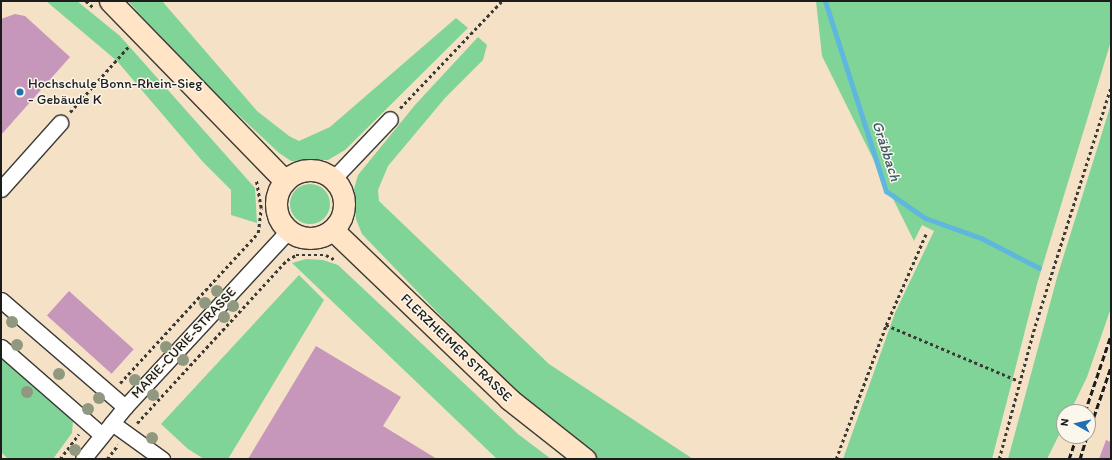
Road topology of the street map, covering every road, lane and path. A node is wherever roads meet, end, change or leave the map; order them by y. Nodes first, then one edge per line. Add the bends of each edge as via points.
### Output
1 (502, 1) edge
2 (111, 3) edge
3 (132, 43) dead end
4 (1111, 86) edge
5 (390, 119) joint
6 (60, 123) joint
7 (256, 178) dead end
8 (334, 178) junction
9 (285, 181) junction
10 (1, 189) edge
11 (333, 230) junction
12 (288, 231) junction
13 (926, 234) dead end
14 (287, 260) dead end
15 (1, 300) edge
16 (886, 325) junction
17 (1, 346) edge
18 (1019, 381) junction
19 (110, 395) junction
20 (125, 407) junction
21 (88, 423) junction
22 (112, 423) junction
23 (127, 433) junction
24 (102, 435) junction
25 (60, 459) edge
26 (83, 459) edge
27 (107, 459) edge
28 (162, 459) edge
29 (585, 459) edge
30 (836, 459) edge
31 (999, 459) edge

1 - 5 path
2 - 9 main road
3 - 6 path
4 - 18 path
5 - 8 street
6 - 10 street
7 - 19 path via 261,208 258,234
8 - 9 main road via 319,171 303,170
8 - 11 main road via 344,199 344,210
9 - 12 main road via 279,190 276,206 281,222
11 - 12 main road via 323,236 311,238 299,237
11 - 29 main road, FLERZHEIMER STRASSE via 509,400
12 - 20 street, MARIE-CURIE-STRASSE
13 - 16 path
14 - 23 path
15 - 19 street
16 - 18 path
16 - 30 path
17 - 21 street
18 - 31 path
19 - 20 street
20 - 22 street, MARIE-CURIE-STRASSE
21 - 24 street
21 - 25 path
22 - 23 street
22 - 24 street, MARIE-CURIE-STRASSE
23 - 27 path
23 - 28 street
24 - 26 street, MARIE-CURIE-STRASSE

